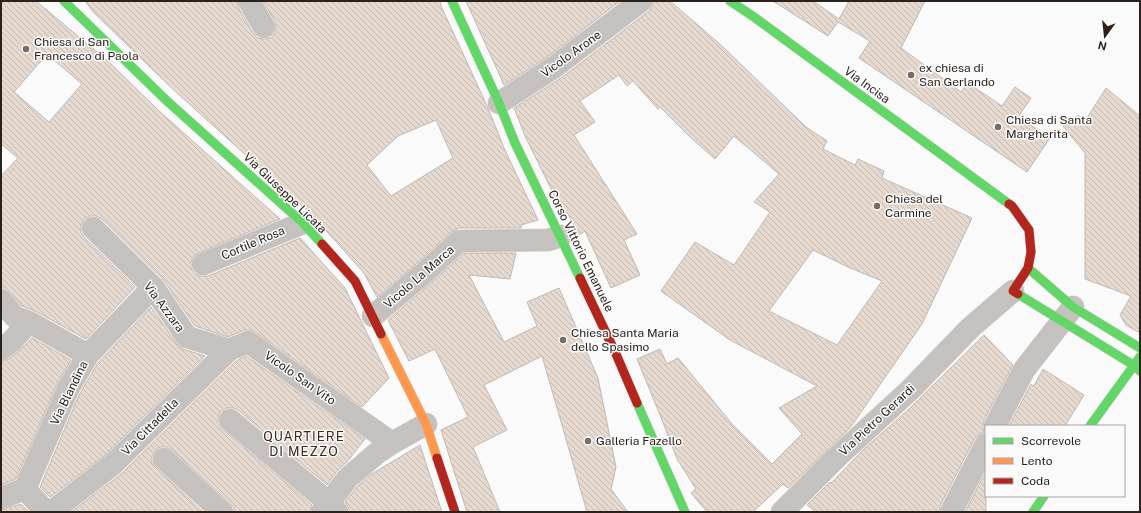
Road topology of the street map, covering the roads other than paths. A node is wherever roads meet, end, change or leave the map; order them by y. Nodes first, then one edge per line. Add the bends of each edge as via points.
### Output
1 (64, 1) edge
2 (249, 1) edge
3 (452, 1) edge
4 (641, 1) edge
5 (730, 1) edge
6 (264, 27) dead end
7 (499, 103) junction
8 (303, 223) junction
9 (93, 228) dead end
10 (561, 236) junction
11 (203, 264) dead end
12 (1028, 268) junction
13 (153, 287) junction
14 (1013, 291) junction
15 (1, 300) edge
16 (1067, 315) junction
17 (373, 316) junction
18 (29, 322) junction
19 (239, 346) junction
20 (1140, 348) edge
21 (1, 349) edge
22 (88, 355) junction
23 (1140, 357) edge
24 (1137, 368) edge
25 (230, 420) dead end
26 (426, 424) junction
27 (996, 425) edge
28 (1091, 425) edge
29 (392, 443) junction
30 (985, 446) edge
31 (164, 459) dead end
32 (25, 489) junction
33 (1043, 497) edge
34 (1, 498) edge
35 (329, 509) edge
36 (793, 509) edge
37 (46, 512) edge
38 (51, 512) edge
39 (222, 512) edge
40 (455, 512) edge
41 (685, 512) edge
42 (951, 512) edge
43 (1033, 512) edge

1 - 8 street, Via Giuseppe Licata via 166,101
2 - 6 street
3 - 7 street, Corso Vittorio Emanuele
4 - 7 street, Vicolo Arone via 553,68
5 - 12 street, Via Incisa via 1012,206 1029,230 1031,252
7 - 10 street, Corso Vittorio Emanuele via 515,143
8 - 11 street, Cortile Rosa
8 - 17 street, Via Giuseppe Licata via 355,281
9 - 13 street, Via Azzara
10 - 17 street, Vicolo La Marca via 548,240 459,241
10 - 41 street, Corso Vittorio Emanuele
12 - 14 street
12 - 16 street
13 - 19 street, Via Azzara via 187,336
13 - 22 street, Via Blandina
14 - 16 street
14 - 36 street, Via Pietro Gerardi via 970,328 910,390 837,457
15 - 18 street via 15,317
16 - 20 street
16 - 24 street
16 - 27 street via 1024,370
17 - 26 street, Via Giuseppe Licata
18 - 21 street
18 - 22 street
19 - 29 street, Vicolo San Vito via 352,415
19 - 38 street, Via Cittadella via 112,465
22 - 32 street, Via Blandina via 68,389
23 - 24 street
24 - 28 street
25 - 35 street
26 - 29 street
26 - 40 street, Via Giuseppe Licata
29 - 35 street via 348,478
30 - 42 street
31 - 39 street
32 - 34 street
32 - 37 street
33 - 43 street

